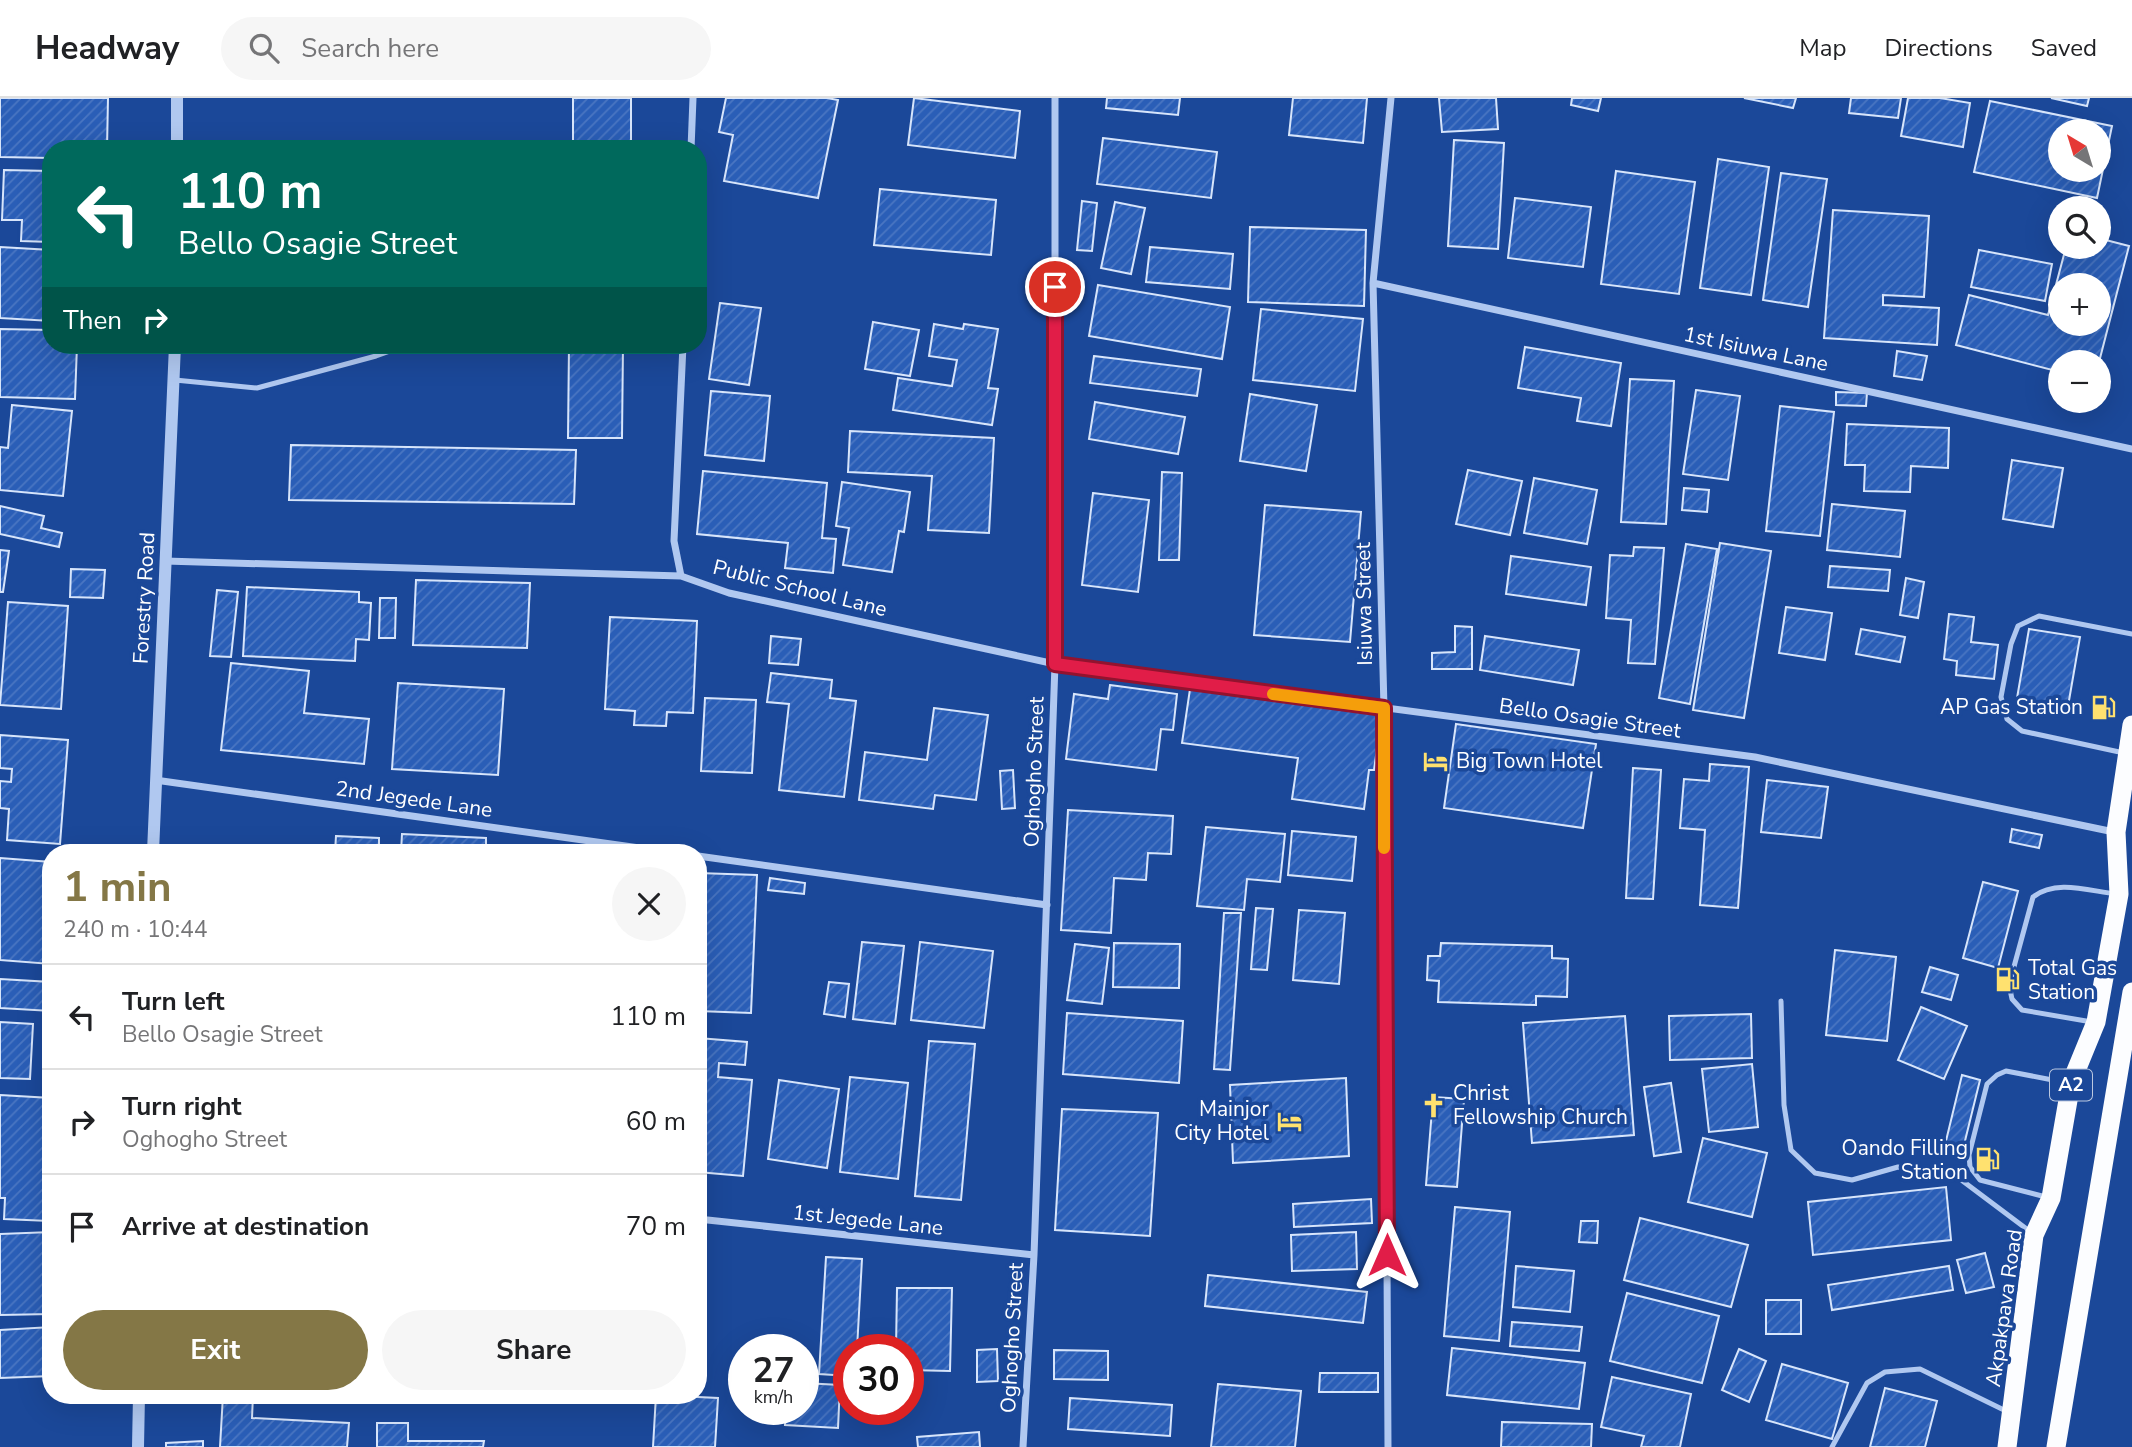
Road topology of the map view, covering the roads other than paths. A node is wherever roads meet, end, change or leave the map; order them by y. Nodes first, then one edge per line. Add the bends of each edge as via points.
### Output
1 (177, 98) edge
2 (693, 98) edge
3 (1055, 98) edge
4 (1391, 98) edge
5 (177, 140) edge
6 (691, 140) edge
7 (1373, 283) junction
8 (175, 354) edge
9 (382, 354) edge
10 (683, 354) edge
11 (175, 380) junction
12 (2132, 449) edge
13 (165, 561) junction
14 (681, 576) junction
15 (2132, 634) edge
16 (1055, 664) junction
17 (1384, 708) junction
18 (2132, 725) edge
19 (2127, 753) junction
20 (155, 780) junction
21 (2116, 832) junction
22 (153, 844) edge
23 (611, 844) edge
24 (707, 857) edge
25 (2119, 894) junction
26 (1047, 905) junction
27 (2132, 992) edge
28 (1781, 1001) dead end
29 (2096, 1022) junction
30 (2071, 1083) junction
31 (2050, 1198) junction
32 (707, 1220) edge
33 (2034, 1235) junction
34 (1034, 1255) junction
35 (139, 1404) edge
36 (2012, 1413) junction
37 (138, 1447) edge
38 (1023, 1447) edge
39 (1388, 1447) edge
40 (1832, 1447) edge
41 (2007, 1447) edge
42 (2056, 1447) edge

1 - 5 street
2 - 6 street
3 - 16 street, Oghogho Street
4 - 7 street, Isiuwa Street
7 - 12 street, 1st Isiuwa Lane
7 - 17 street, Isiuwa Street
8 - 11 street, Forestry Road
9 - 11 lane via 257,388
10 - 14 street, Public School Lane via 674,541
11 - 13 street, Forestry Road
13 - 14 street
13 - 20 street, Forestry Road
14 - 16 street, Public School Lane via 729,593
15 - 19 lane via 2039,616 2018,626 2001,697 2007,719 2022,731
16 - 17 street, Bello Osagie Street
16 - 26 street, Oghogho Street
17 - 21 street, Bello Osagie Street via 1755,758
17 - 39 street, Isiuwa Street
18 - 19 highway, Akpakpava Road / A2
19 - 21 highway, Akpakpava Road / A2
20 - 22 street, Forestry Road
20 - 23 street, 2nd Jegede Lane
21 - 25 highway, Akpakpava Road / A2
24 - 26 street
25 - 29 highway, Akpakpava Road / A2
25 - 29 lane via 2054,887 2033,897 2009,985 2012,999 2022,1010
26 - 34 street, Oghogho Street
27 - 42 highway, A2
28 - 33 lane via 1784,1105 1791,1150 1815,1173 1852,1180 1898,1167 1952,1173
29 - 30 highway, Akpakpava Road / A2
30 - 31 highway, Akpakpava Road / A2
30 - 31 lane via 2006,1071 1997,1075 1987,1084 1969,1155 1970,1167 1980,1180
31 - 33 highway, Akpakpava Road / A2
32 - 34 street, 1st Jegede Lane
33 - 36 highway, Akpakpava Road / A2
34 - 38 street, Oghogho Street
35 - 37 street
36 - 40 lane via 1920,1369 1885,1372 1867,1383
36 - 41 highway, Akpakpava Road / A2

